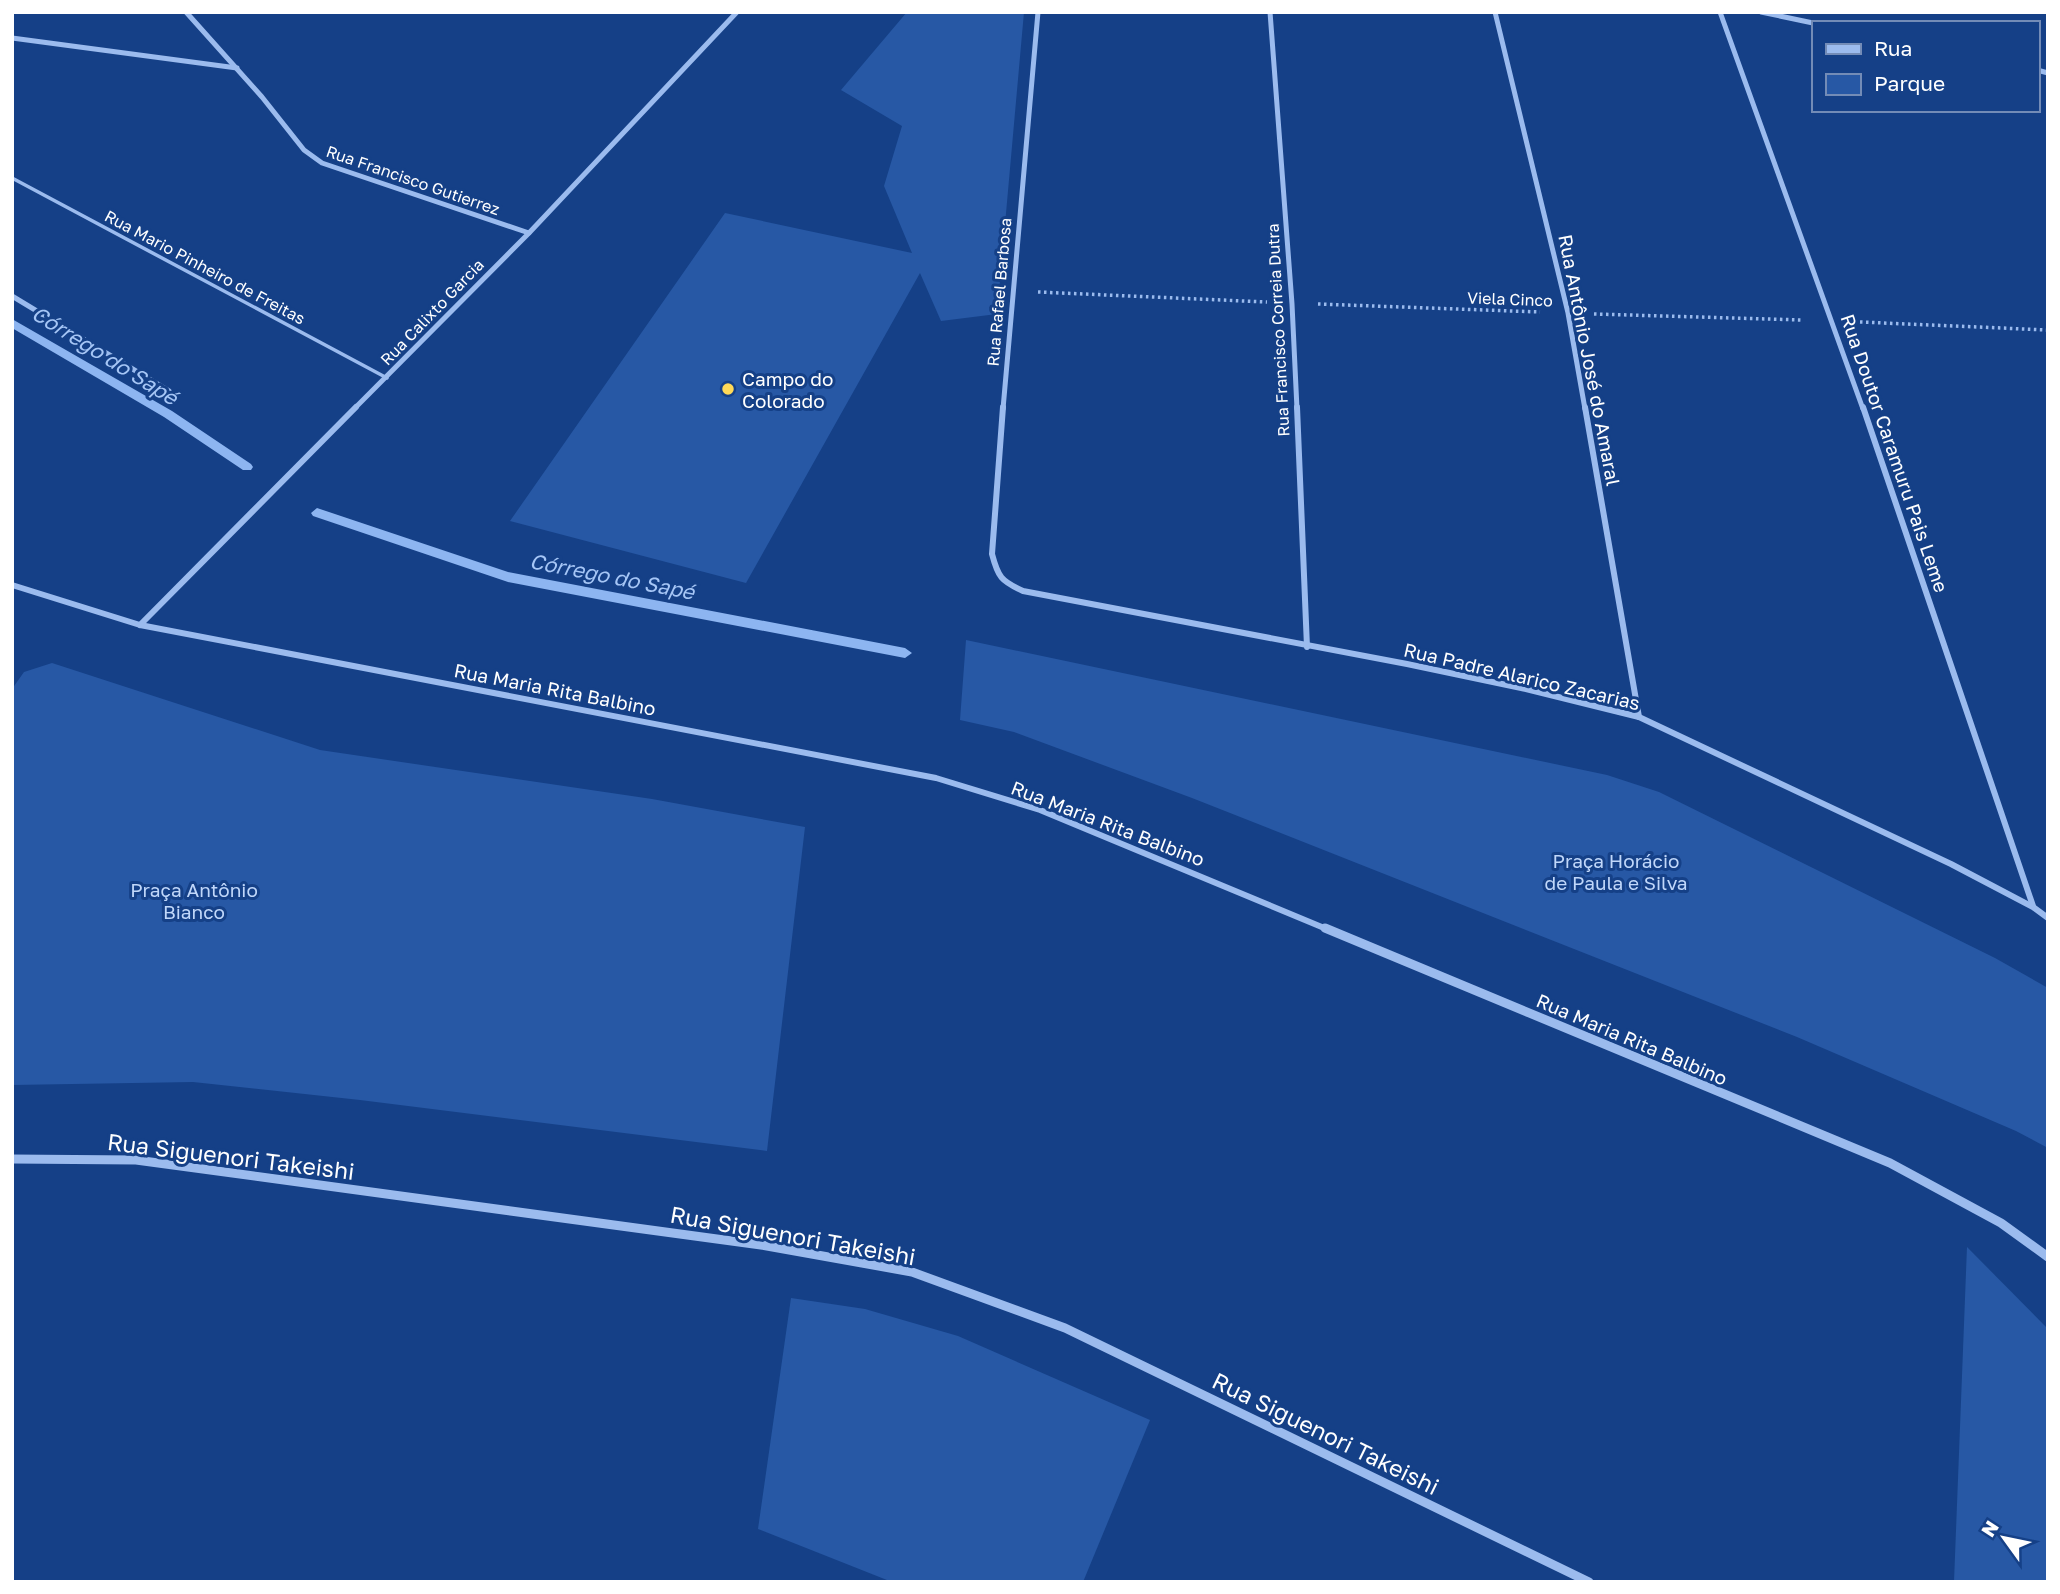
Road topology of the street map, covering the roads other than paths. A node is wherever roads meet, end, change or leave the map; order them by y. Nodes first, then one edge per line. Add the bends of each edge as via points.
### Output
1 (186, 12) edge
2 (737, 12) edge
3 (1038, 12) edge
4 (1270, 12) edge
5 (1494, 12) edge
6 (1720, 12) edge
7 (1761, 12) edge
8 (1812, 23) edge
9 (12, 38) edge
10 (237, 68) junction
11 (12, 178) edge
12 (528, 233) junction
13 (12, 296) edge
14 (387, 378) junction
15 (169, 391) dead end
16 (998, 574) joint
17 (13, 586) edge
18 (140, 625) junction
19 (1307, 647) junction
20 (1639, 717) junction
21 (2034, 906) junction
22 (2048, 918) edge
23 (12, 1159) edge
24 (2048, 1257) edge
25 (1589, 1582) edge

1 - 10 street, Rua Francisco Gutierrez
2 - 12 street, Rua Calixto Garcia
3 - 16 street, Rua Rafael Barbosa via 993,524 992,554
4 - 19 street, Rua Francisco Correia Dutra via 1292,303
5 - 20 street, Rua Antônio José do Amaral via 1568,313
6 - 21 street, Rua Doutor Caramuru Pais Leme via 1833,321
7 - 8 street
9 - 10 street
10 - 12 street, Rua Francisco Gutierrez via 303,150 322,163
11 - 14 lane, Rua Mario Pinheiro de Freitas
12 - 14 street, Rua Calixto Garcia
13 - 15 street
14 - 18 street, Rua Calixto Garcia
16 - 19 street, Rua Padre Alarico Zacarias via 1023,591
17 - 18 street, Rua Maria Rita Balbino
18 - 24 street, Rua Maria Rita Balbino via 936,778 1040,810 1890,1163 2001,1223
19 - 20 street, Rua Padre Alarico Zacarias via 1512,686
20 - 21 street, Rua Padre Alarico Zacarias
21 - 22 street, Rua Padre Alarico Zacarias
23 - 25 street, Rua Siguenori Takeishi via 136,1160 761,1245 912,1272 1065,1328

